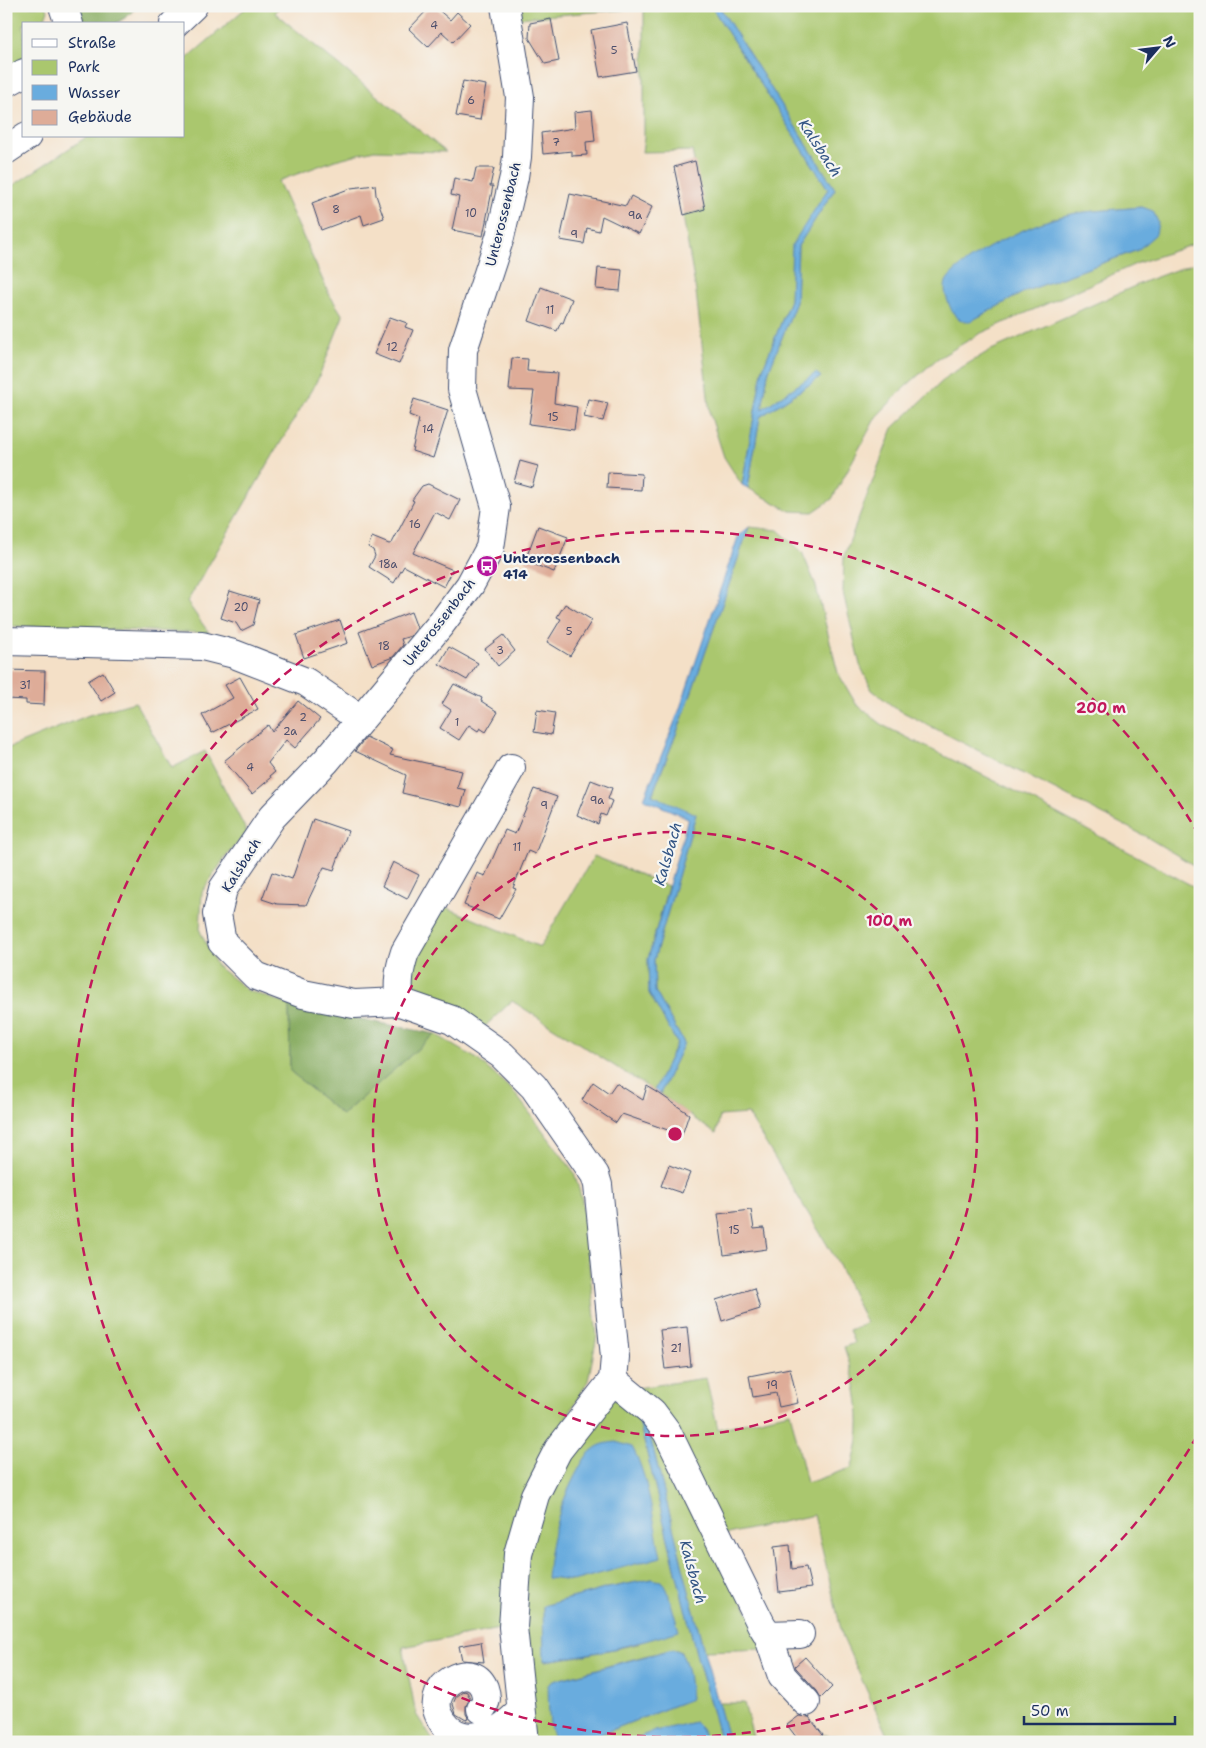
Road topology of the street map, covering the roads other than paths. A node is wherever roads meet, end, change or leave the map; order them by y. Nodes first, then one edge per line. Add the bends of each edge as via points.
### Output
1 (63, 6) edge
2 (193, 6) edge
3 (505, 6) edge
4 (68, 22) edge
5 (176, 22) edge
6 (22, 74) edge
7 (6, 83) edge
8 (24, 138) edge
9 (6, 150) edge
10 (6, 641) edge
11 (360, 719) junction
12 (511, 768) dead end
13 (400, 1002) junction
14 (613, 1380) junction
15 (800, 1634) dead end
16 (768, 1635) junction
17 (806, 1702) dead end
18 (481, 1709) dead end
19 (521, 1711) junction
20 (525, 1742) edge

1 - 4 street
2 - 5 street
3 - 11 street, Unterossenbach via 520,97 517,157 500,237 463,350 462,389 496,507 490,548 470,585 441,624
6 - 7 street
8 - 9 street
10 - 11 street via 202,646 234,654 306,682
11 - 13 street, Kalsbach via 326,761 272,817 223,889 217,914 222,942 256,976 303,994 354,1004
12 - 13 street via 405,952 398,986
13 - 14 street, Kalsbach via 452,1020 502,1055 534,1087 595,1175 615,1357
14 - 16 street via 652,1412 667,1432
14 - 19 street via 558,1450 535,1495 518,1554 513,1628
15 - 16 street
16 - 17 street via 782,1676
18 - 19 street via 486,1704 486,1694 474,1676 464,1674 454,1679 441,1688 436,1699 438,1713 446,1729 459,1736 477,1736 498,1730
19 - 20 street

